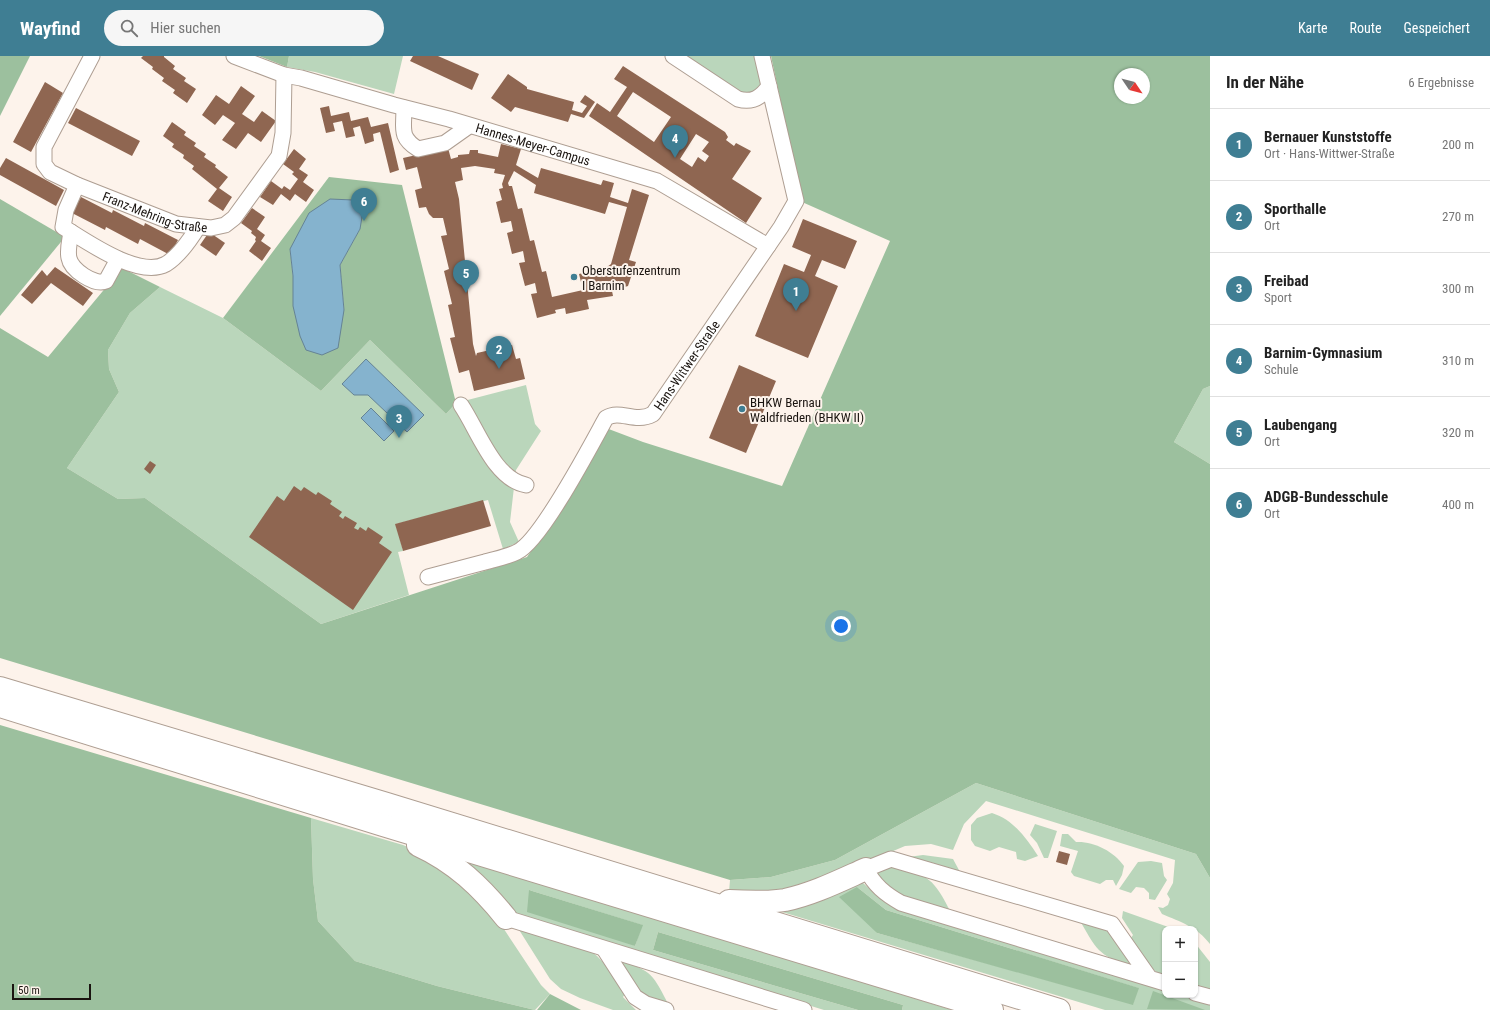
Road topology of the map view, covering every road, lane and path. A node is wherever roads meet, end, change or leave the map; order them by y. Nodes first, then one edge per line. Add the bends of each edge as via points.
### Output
1 (92, 56) edge
2 (234, 56) edge
3 (673, 56) edge
4 (762, 56) edge
5 (284, 75) junction
6 (769, 86) junction
7 (404, 108) junction
8 (469, 126) junction
9 (77, 185) junction
10 (198, 227) junction
11 (71, 232) junction
12 (768, 246) junction
13 (118, 258) junction
14 (461, 405) dead end
15 (526, 485) dead end
16 (428, 577) dead end
17 (0, 688) edge
18 (0, 706) edge
19 (383, 825) junction
20 (866, 869) junction
21 (694, 898) junction
22 (506, 918) joint
23 (604, 949) junction
24 (1149, 977) junction
25 (1162, 982) edge
26 (1198, 993) edge
27 (1210, 997) edge
28 (666, 1010) edge
29 (804, 1010) edge
30 (992, 1010) edge
31 (1059, 1010) edge

1 - 9 street, Franz-Mehring-Straße via 44,147 44,164 50,172
2 - 5 street, Hannes-Meyer-Campus
3 - 6 street via 738,99 745,101 758,98
4 - 6 street, Hans-Wittwer-Straße
5 - 7 street, Hannes-Meyer-Campus
5 - 10 street, Franz-Mehring-Straße via 283,133 279,156 234,218 225,225
6 - 12 street, Hans-Wittwer-Straße via 796,201
7 - 8 street, Hannes-Meyer-Campus
7 - 8 street via 404,133 408,142 418,149 445,143
8 - 12 street, Hannes-Meyer-Campus via 657,181
9 - 10 street, Franz-Mehring-Straße via 176,224
9 - 11 street via 66,210 63,227
10 - 13 street via 174,258 165,264 155,267 142,266
11 - 13 street
11 - 13 street via 69,260 73,266 96,282 106,282
12 - 16 street, Hans-Wittwer-Straße via 653,414 641,419 617,414 606,418 564,493 526,547 502,557
14 - 15 street via 504,474 516,484
17 - 21 highway
18 - 19 highway
19 - 22 highway via 394,836 428,850 458,869 483,890
19 - 30 highway
20 - 21 highway via 808,894 784,900 758,902
20 - 24 street via 872,881 901,903
20 - 24 street via 891,859 1112,924
21 - 31 highway
22 - 23 street
23 - 28 street via 635,997 646,1004
23 - 29 street
24 - 25 street
26 - 27 street

